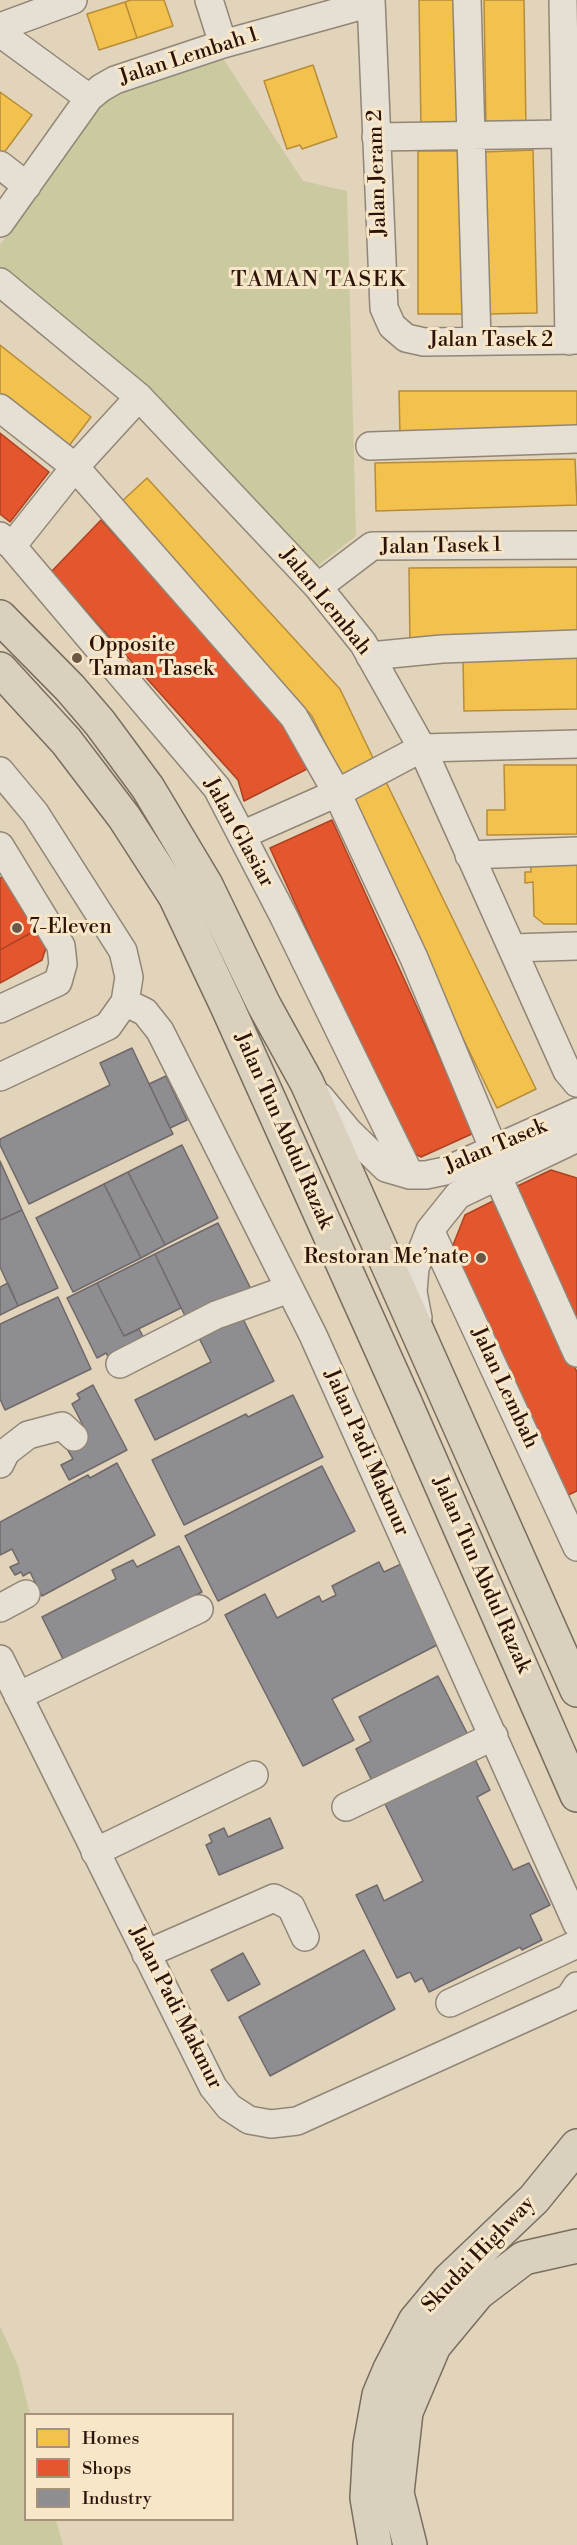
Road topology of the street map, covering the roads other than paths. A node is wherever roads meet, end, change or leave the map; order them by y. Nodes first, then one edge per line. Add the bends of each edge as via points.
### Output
1 (73, 0) edge
2 (209, 0) edge
3 (468, 0) edge
4 (563, 0) edge
5 (371, 1) edge
6 (0, 27) edge
7 (570, 32) edge
8 (0, 33) edge
9 (223, 44) junction
10 (89, 98) junction
11 (565, 134) junction
12 (376, 137) junction
13 (471, 137) junction
14 (0, 165) edge
15 (27, 186) junction
16 (0, 223) edge
17 (0, 282) edge
18 (406, 338) joint
19 (477, 341) junction
20 (573, 341) edge
21 (139, 397) junction
22 (0, 408) edge
23 (577, 439) edge
24 (370, 446) dead end
25 (75, 467) junction
26 (6, 541) edge
27 (577, 545) edge
28 (318, 588) junction
29 (0, 617) edge
30 (577, 644) edge
31 (370, 656) junction
32 (0, 669) edge
33 (577, 744) edge
34 (422, 748) junction
35 (0, 771) edge
36 (337, 793) junction
37 (242, 835) junction
38 (0, 846) edge
39 (577, 851) edge
40 (469, 855) junction
41 (577, 946) edge
42 (512, 948) junction
43 (125, 1002) junction
44 (0, 1009) edge
45 (0, 1077) edge
46 (572, 1077) edge
47 (307, 1083) junction
48 (576, 1123) edge
49 (495, 1163) junction
50 (410, 1175) junction
51 (430, 1230) junction
52 (289, 1289) junction
53 (422, 1340) junction
54 (577, 1353) edge
55 (120, 1364) dead end
56 (74, 1437) dead end
57 (0, 1464) edge
58 (568, 1504) edge
59 (577, 1547) edge
60 (517, 1558) junction
61 (26, 1594) dead end
62 (0, 1608) edge
63 (199, 1609) dead end
64 (577, 1648) edge
65 (0, 1659) edge
66 (577, 1690) edge
67 (18, 1696) junction
68 (494, 1736) junction
69 (254, 1775) dead end
70 (577, 1795) edge
71 (346, 1807) dead end
72 (95, 1852) junction
73 (577, 1924) edge
74 (305, 1937) dead end
75 (577, 1944) edge
76 (146, 1954) junction
77 (577, 1986) edge
78 (450, 2003) dead end
79 (577, 2146) edge
80 (577, 2246) edge
81 (375, 2545) edge
82 (410, 2545) edge

1 - 6 street
2 - 9 street
3 - 13 street
4 - 7 street
5 - 9 street, Jalan Lembah 1
5 - 12 street, Jalan Jeram 2
7 - 11 street
8 - 10 street
9 - 10 street, Jalan Lembah 1 via 115,80
10 - 15 street, Jalan Lembah 1
11 - 13 street
11 - 20 street
12 - 13 street
12 - 18 street, Jalan Jeram 2 via 384,308 392,326
13 - 19 street
14 - 15 street
15 - 16 street, Jalan Lembah 1
17 - 21 street, Jalan Lembah
18 - 19 street, Jalan Tasek 2 via 424,342
19 - 20 street, Jalan Tasek 2
21 - 25 street
21 - 28 street, Jalan Lembah
22 - 25 street
23 - 24 street
25 - 26 street
25 - 36 street via 294,717
26 - 37 street, Jalan Glasiar via 217,788
27 - 28 street, Jalan Tasek 1 via 372,546
28 - 31 street, Jalan Lembah
29 - 47 highway, Jalan Tun Abdul Razak via 70,688 148,788 206,885
30 - 31 street
31 - 34 street, Jalan Lembah
32 - 70 highway, Jalan Tun Abdul Razak via 66,741 124,817 175,896 400,1390
33 - 34 street
34 - 36 street
34 - 40 street, Jalan Lembah
35 - 43 street via 35,813 123,951 129,977
36 - 37 street
36 - 49 street via 414,958
37 - 50 street, Jalan Glasiar
38 - 44 street via 61,946 63,963 58,982
39 - 40 street
40 - 42 street, Jalan Lembah
41 - 42 street
42 - 46 street, Jalan Lembah
43 - 45 street via 108,1026
43 - 52 street, Jalan Padi Makmur via 145,1012 160,1031
46 - 48 street, Jalan Lembah
47 - 50 street, Jalan Tasek via 386,1168
47 - 53 highway, Jalan Tun Abdul Razak
48 - 49 street, Jalan Tasek
49 - 50 street, Jalan Tasek
49 - 51 street, Jalan Tasek via 458,1195
49 - 54 street
51 - 53 street, Jalan Tasek via 415,1268 414,1292
51 - 58 street, Jalan Lembah
52 - 55 street via 216,1315
52 - 68 street, Jalan Padi Makmur
53 - 60 highway, Jalan Tun Abdul Razak
56 - 57 street via 62,1426 28,1435 6,1452
58 - 59 street, Jalan Lembah
60 - 64 highway
60 - 66 highway, Jalan Tun Abdul Razak
61 - 62 street
63 - 67 street
65 - 67 street, Jalan Padi Makmur
67 - 72 street, Jalan Padi Makmur
68 - 71 street
68 - 73 street, Jalan Padi Makmur
69 - 72 street
72 - 76 street, Jalan Padi Makmur
74 - 76 street via 291,1907 274,1898
75 - 78 street
76 - 77 street, Jalan Padi Makmur via 213,2087 229,2107 249,2120 271,2124 297,2121 421,2066 569,1998
79 - 81 highway, Skudai Highway via 534,2199 449,2280 416,2321 390,2368 380,2395 368,2462 367,2498
80 - 82 highway via 524,2258 478,2293 434,2346 406,2412 397,2493

